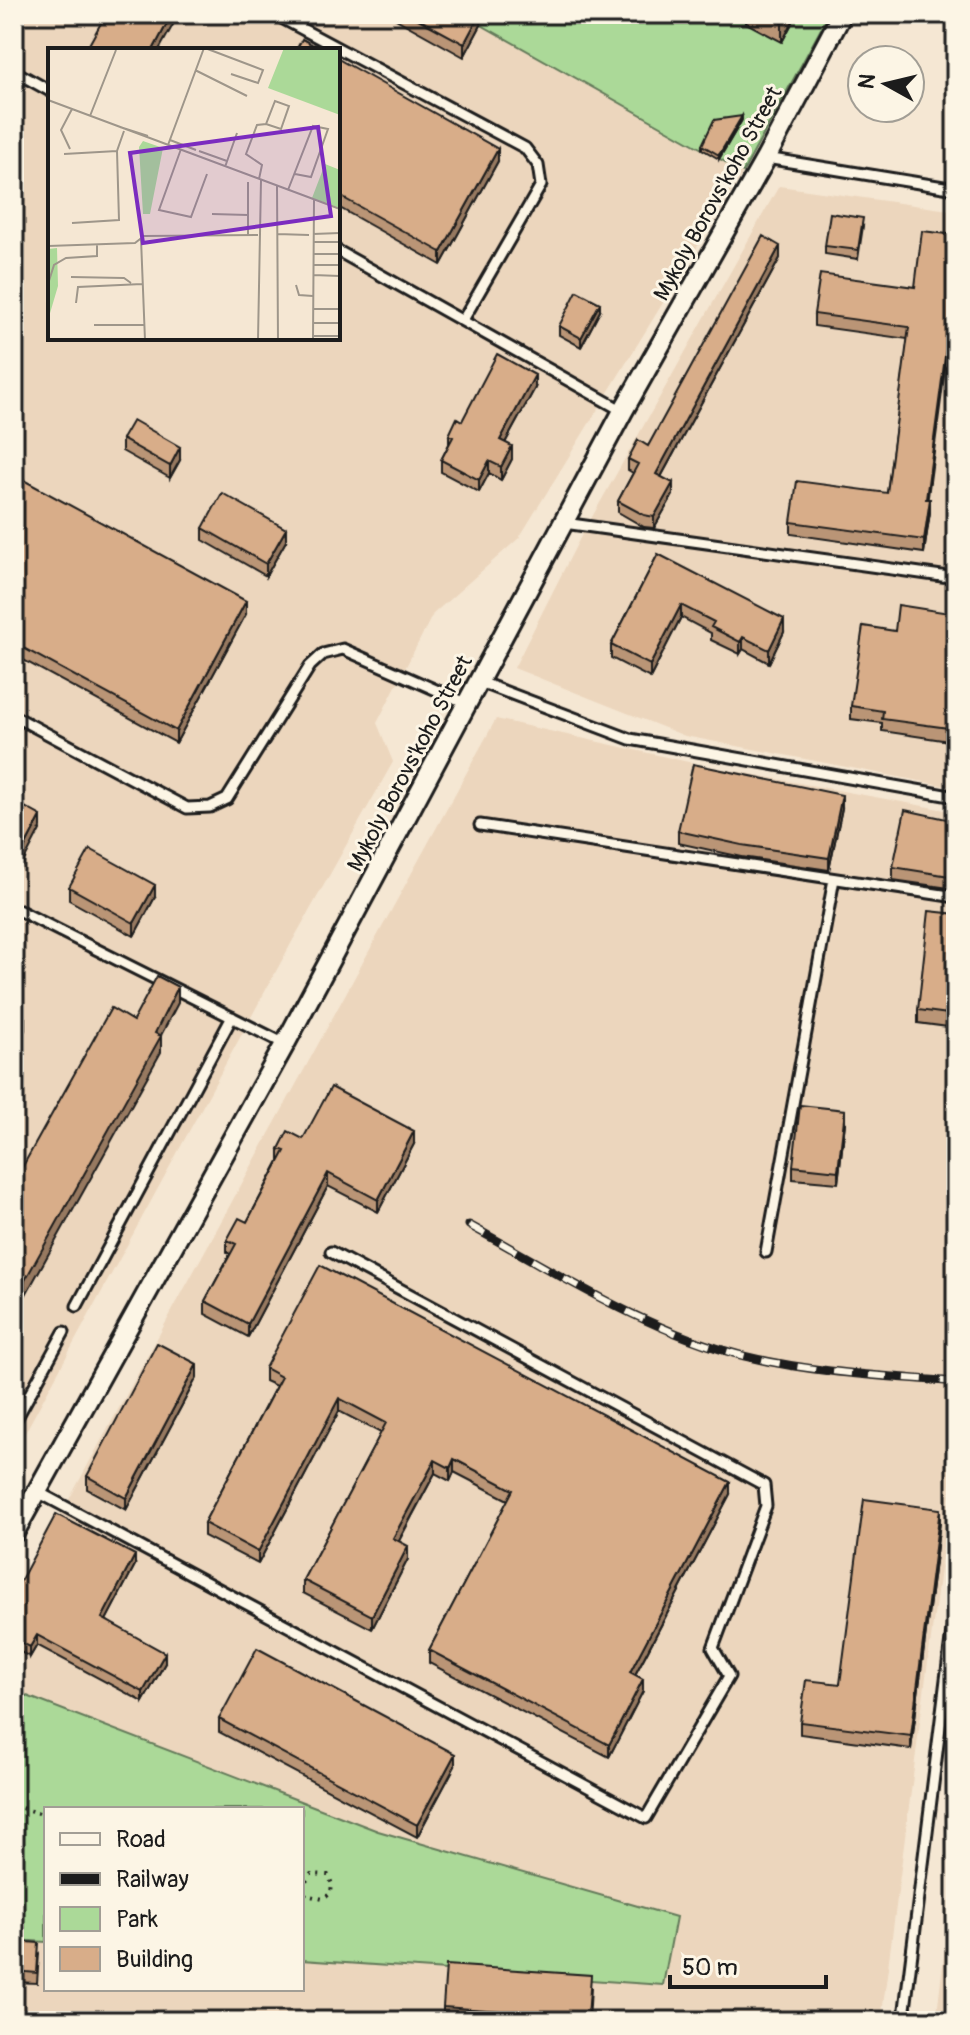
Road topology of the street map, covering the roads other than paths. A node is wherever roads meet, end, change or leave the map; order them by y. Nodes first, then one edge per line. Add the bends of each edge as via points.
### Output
1 (274, 14) edge
2 (842, 14) edge
3 (338, 48) edge
4 (340, 49) edge
5 (14, 71) edge
6 (48, 90) edge
7 (766, 158) junction
8 (956, 189) edge
9 (340, 252) edge
10 (463, 320) junction
11 (623, 411) junction
12 (564, 523) junction
13 (956, 578) edge
14 (480, 682) junction
15 (468, 704) junction
16 (14, 716) edge
17 (956, 797) edge
18 (480, 825) dead end
19 (834, 879) junction
20 (956, 897) edge
21 (14, 908) edge
22 (232, 1017) junction
23 (285, 1044) junction
24 (331, 1252) dead end
25 (766, 1252) dead end
26 (77, 1306) dead end
27 (64, 1332) dead end
28 (14, 1423) edge
29 (36, 1491) junction
30 (14, 1533) edge
31 (956, 1599) edge
32 (913, 2021) edge

1 - 3 lane
2 - 7 street, Mykoly Borovs'koho Street
4 - 10 lane via 525,148 538,165 541,185
5 - 6 lane
7 - 8 lane
7 - 11 street, Mykoly Borovs'koho Street
9 - 10 lane
10 - 11 lane
11 - 12 street, Mykoly Borovs'koho Street
12 - 13 lane
12 - 14 street, Mykoly Borovs'koho Street
14 - 15 street, Mykoly Borovs'koho Street
14 - 17 lane via 630,739
15 - 16 lane via 343,649 323,654 310,666 227,799 210,807 187,808
15 - 23 street, Mykoly Borovs'koho Street
18 - 19 lane
19 - 20 lane
19 - 25 lane
21 - 22 lane
22 - 23 lane
22 - 26 lane
23 - 29 street, Mykoly Borovs'koho Street
24 - 29 lane via 764,1485 766,1506 713,1648 729,1676 646,1818
27 - 28 lane
29 - 30 street, Mykoly Borovs'koho Street
31 - 32 lane via 905,2009

